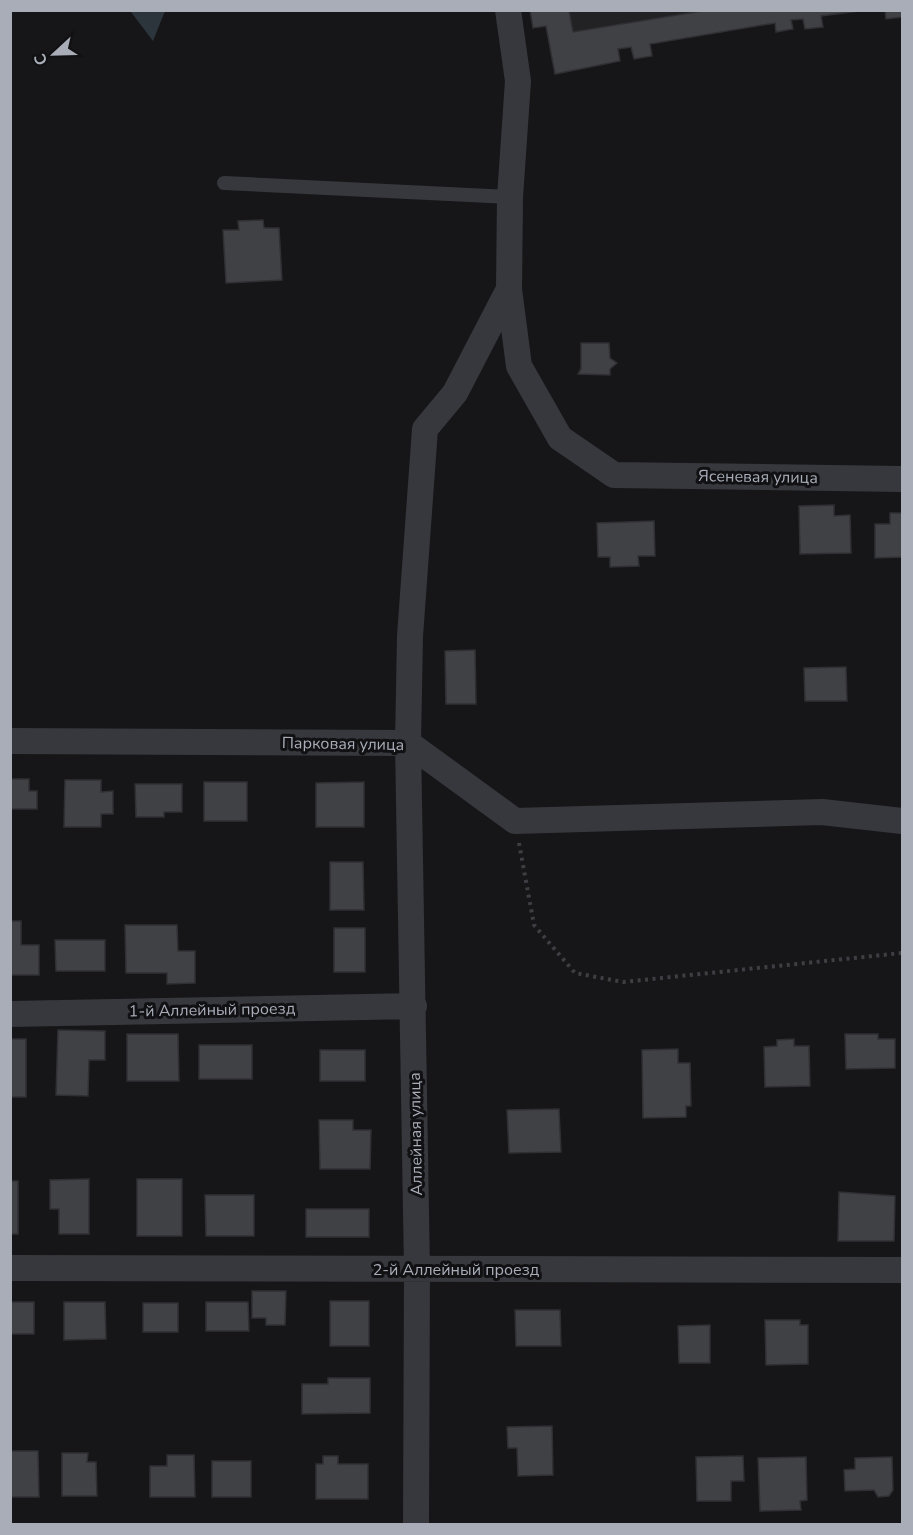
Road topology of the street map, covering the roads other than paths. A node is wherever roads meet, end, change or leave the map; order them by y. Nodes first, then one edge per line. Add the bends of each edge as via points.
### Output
1 (508, 10) edge
2 (224, 183) dead end
3 (510, 197) junction
4 (509, 289) junction
5 (903, 479) edge
6 (10, 741) edge
7 (408, 743) junction
8 (903, 821) edge
9 (414, 1006) junction
10 (10, 1014) edge
11 (10, 1268) edge
12 (417, 1270) junction
13 (903, 1270) edge
14 (416, 1524) edge

1 - 3 street via 518,81
2 - 3 lane
3 - 4 street
4 - 5 street, Ясеневая улица via 519,366 560,438 614,475
4 - 7 street, Аллейная улица via 454,393 425,429 410,636
6 - 7 street, Парковая улица
7 - 8 street, Парковая улица via 515,821 822,812
7 - 9 street, Аллейная улица
9 - 10 street, 1-й Аллейный проезд
9 - 12 street, Аллейная улица
11 - 12 street, 2-й Аллейный проезд
12 - 13 street, 2-й Аллейный проезд
12 - 14 street, Аллейная улица

